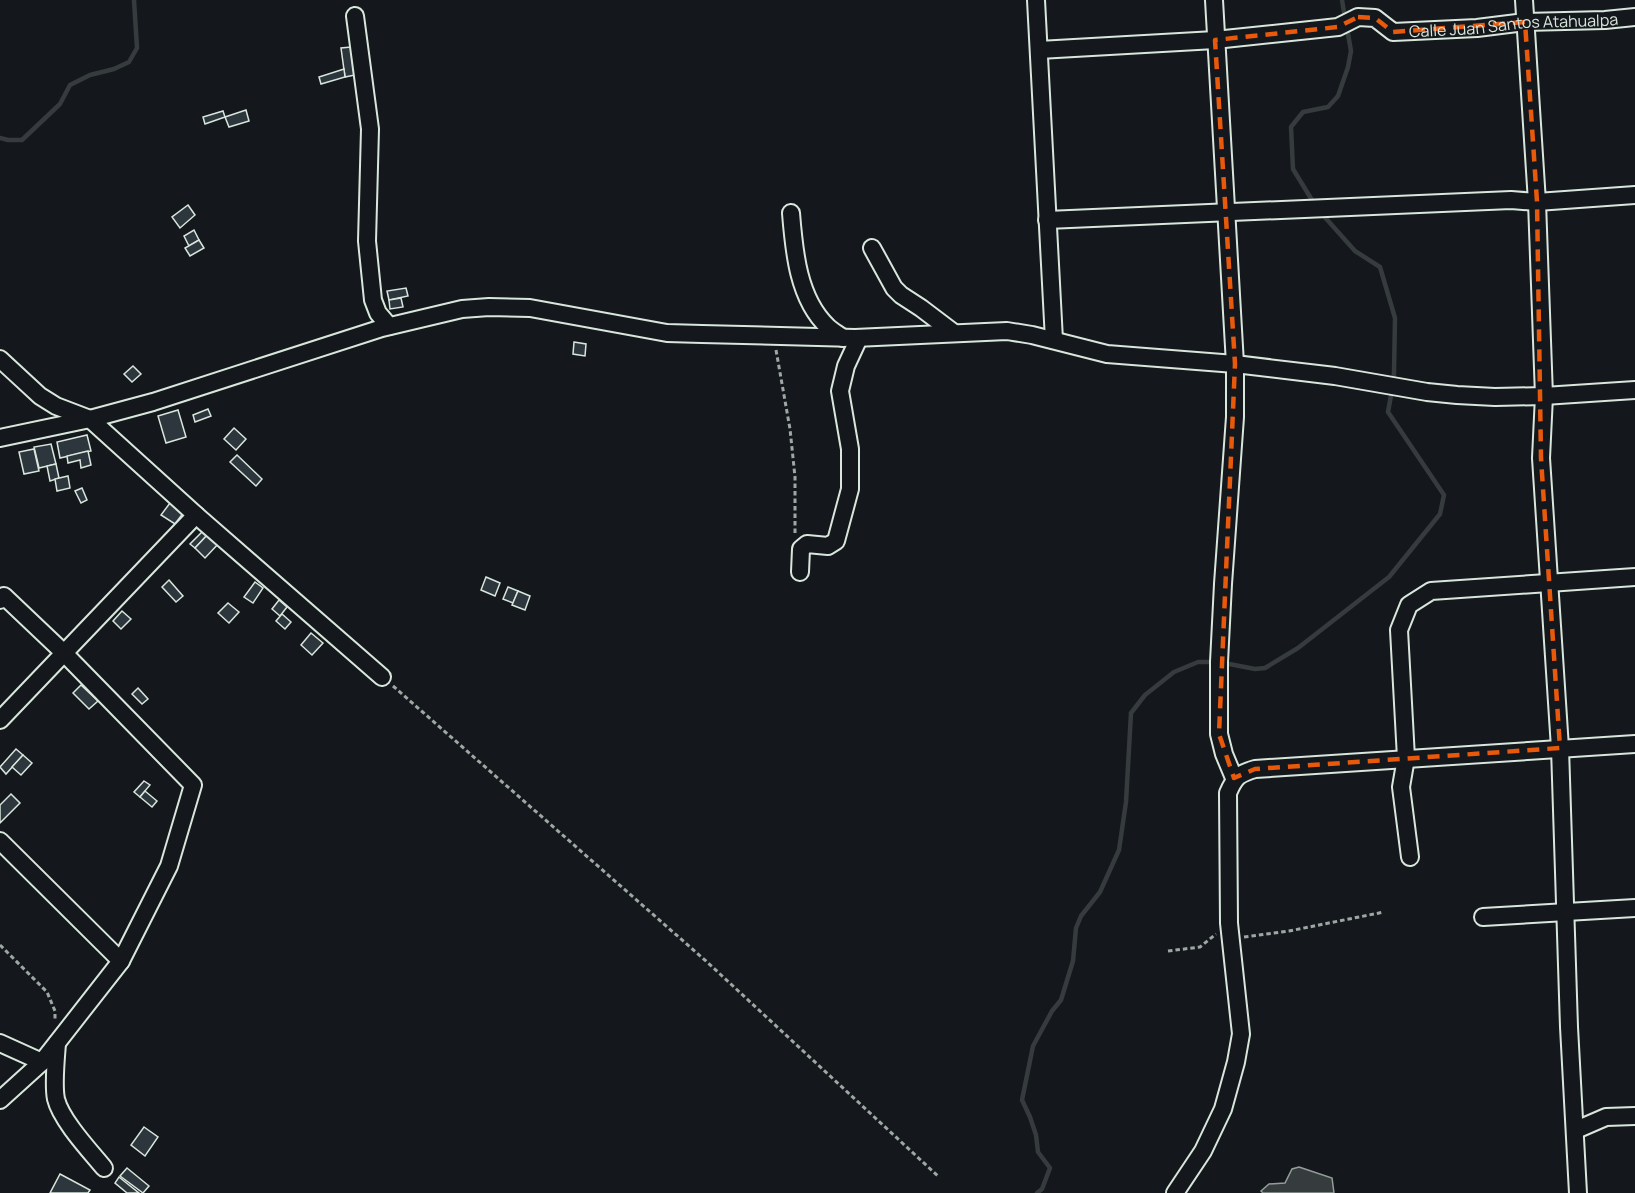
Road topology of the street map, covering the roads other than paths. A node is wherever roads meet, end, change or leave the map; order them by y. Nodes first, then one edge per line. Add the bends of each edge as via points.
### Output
1 (1036, 0) edge
2 (1214, 0) edge
3 (1524, 0) edge
4 (356, 16) dead end
5 (1635, 17) edge
6 (1525, 22) junction
7 (1215, 40) junction
8 (1039, 50) junction
9 (1635, 195) edge
10 (1537, 202) junction
11 (1227, 212) junction
12 (791, 213) dead end
13 (1047, 220) junction
14 (872, 248) dead end
15 (389, 326) junction
16 (954, 333) junction
17 (851, 338) junction
18 (1054, 340) junction
19 (0, 359) edge
20 (1235, 364) junction
21 (1635, 390) edge
22 (1544, 396) junction
23 (90, 419) junction
24 (0, 438) edge
25 (196, 514) junction
26 (800, 572) dead end
27 (1635, 577) edge
28 (1550, 583) junction
29 (0, 600) edge
30 (63, 652) junction
31 (382, 677) road end
32 (0, 720) edge
33 (1635, 744) edge
34 (1560, 748) junction
35 (1406, 758) junction
36 (1234, 778) junction
37 (0, 841) edge
38 (1410, 857) dead end
39 (1635, 908) edge
40 (1566, 912) junction
41 (1483, 917) dead end
42 (121, 961) junction
43 (0, 1043) edge
44 (57, 1043) junction
45 (42, 1062) junction
46 (0, 1100) edge
47 (1635, 1116) edge
48 (1575, 1130) junction
49 (104, 1168) dead end
50 (1175, 1193) edge
51 (1578, 1193) edge

1 - 8 street
2 - 7 street
3 - 6 street
4 - 15 street via 370,129 367,241 373,300
5 - 6 street, Calle Juan Santos Atahualpa
6 - 7 street, Calle Juan Santos Atahualpa via 1393,32 1375,18 1358,17 1338,27
6 - 10 street
7 - 8 street
7 - 11 street
8 - 13 street
9 - 10 street
10 - 11 street
10 - 22 street
11 - 13 street
11 - 20 street
12 - 17 street via 794,250 813,308 827,326
13 - 18 street
14 - 16 street via 894,288
15 - 17 street via 462,309 530,308 668,333
15 - 23 street
16 - 17 street
16 - 18 street via 1007,331
17 - 26 street via 840,391 850,449 850,489 836,541 828,546 807,544 801,549
18 - 20 street via 1107,354
19 - 23 street via 40,396
20 - 22 street via 1447,394
20 - 36 street via 1219,662 1219,734
21 - 22 street
22 - 28 street via 1541,458
23 - 24 street
23 - 25 street
25 - 30 street
25 - 31 street
27 - 28 street
28 - 34 street
28 - 35 street via 1431,591 1409,605 1399,630
29 - 30 street via 3,596
30 - 32 street
30 - 42 street via 192,785 169,866
33 - 34 street
34 - 35 street
34 - 40 street
35 - 36 street via 1255,769
35 - 38 street via 1401,787
36 - 50 street via 1228,793 1230,931 1241,1034 1223,1109 1203,1151
37 - 42 street
39 - 40 street
40 - 41 street
40 - 48 street
42 - 44 street
43 - 45 street
44 - 45 street
44 - 49 street via 56,1100 68,1123
45 - 46 street
47 - 48 street via 1606,1117
48 - 51 street

